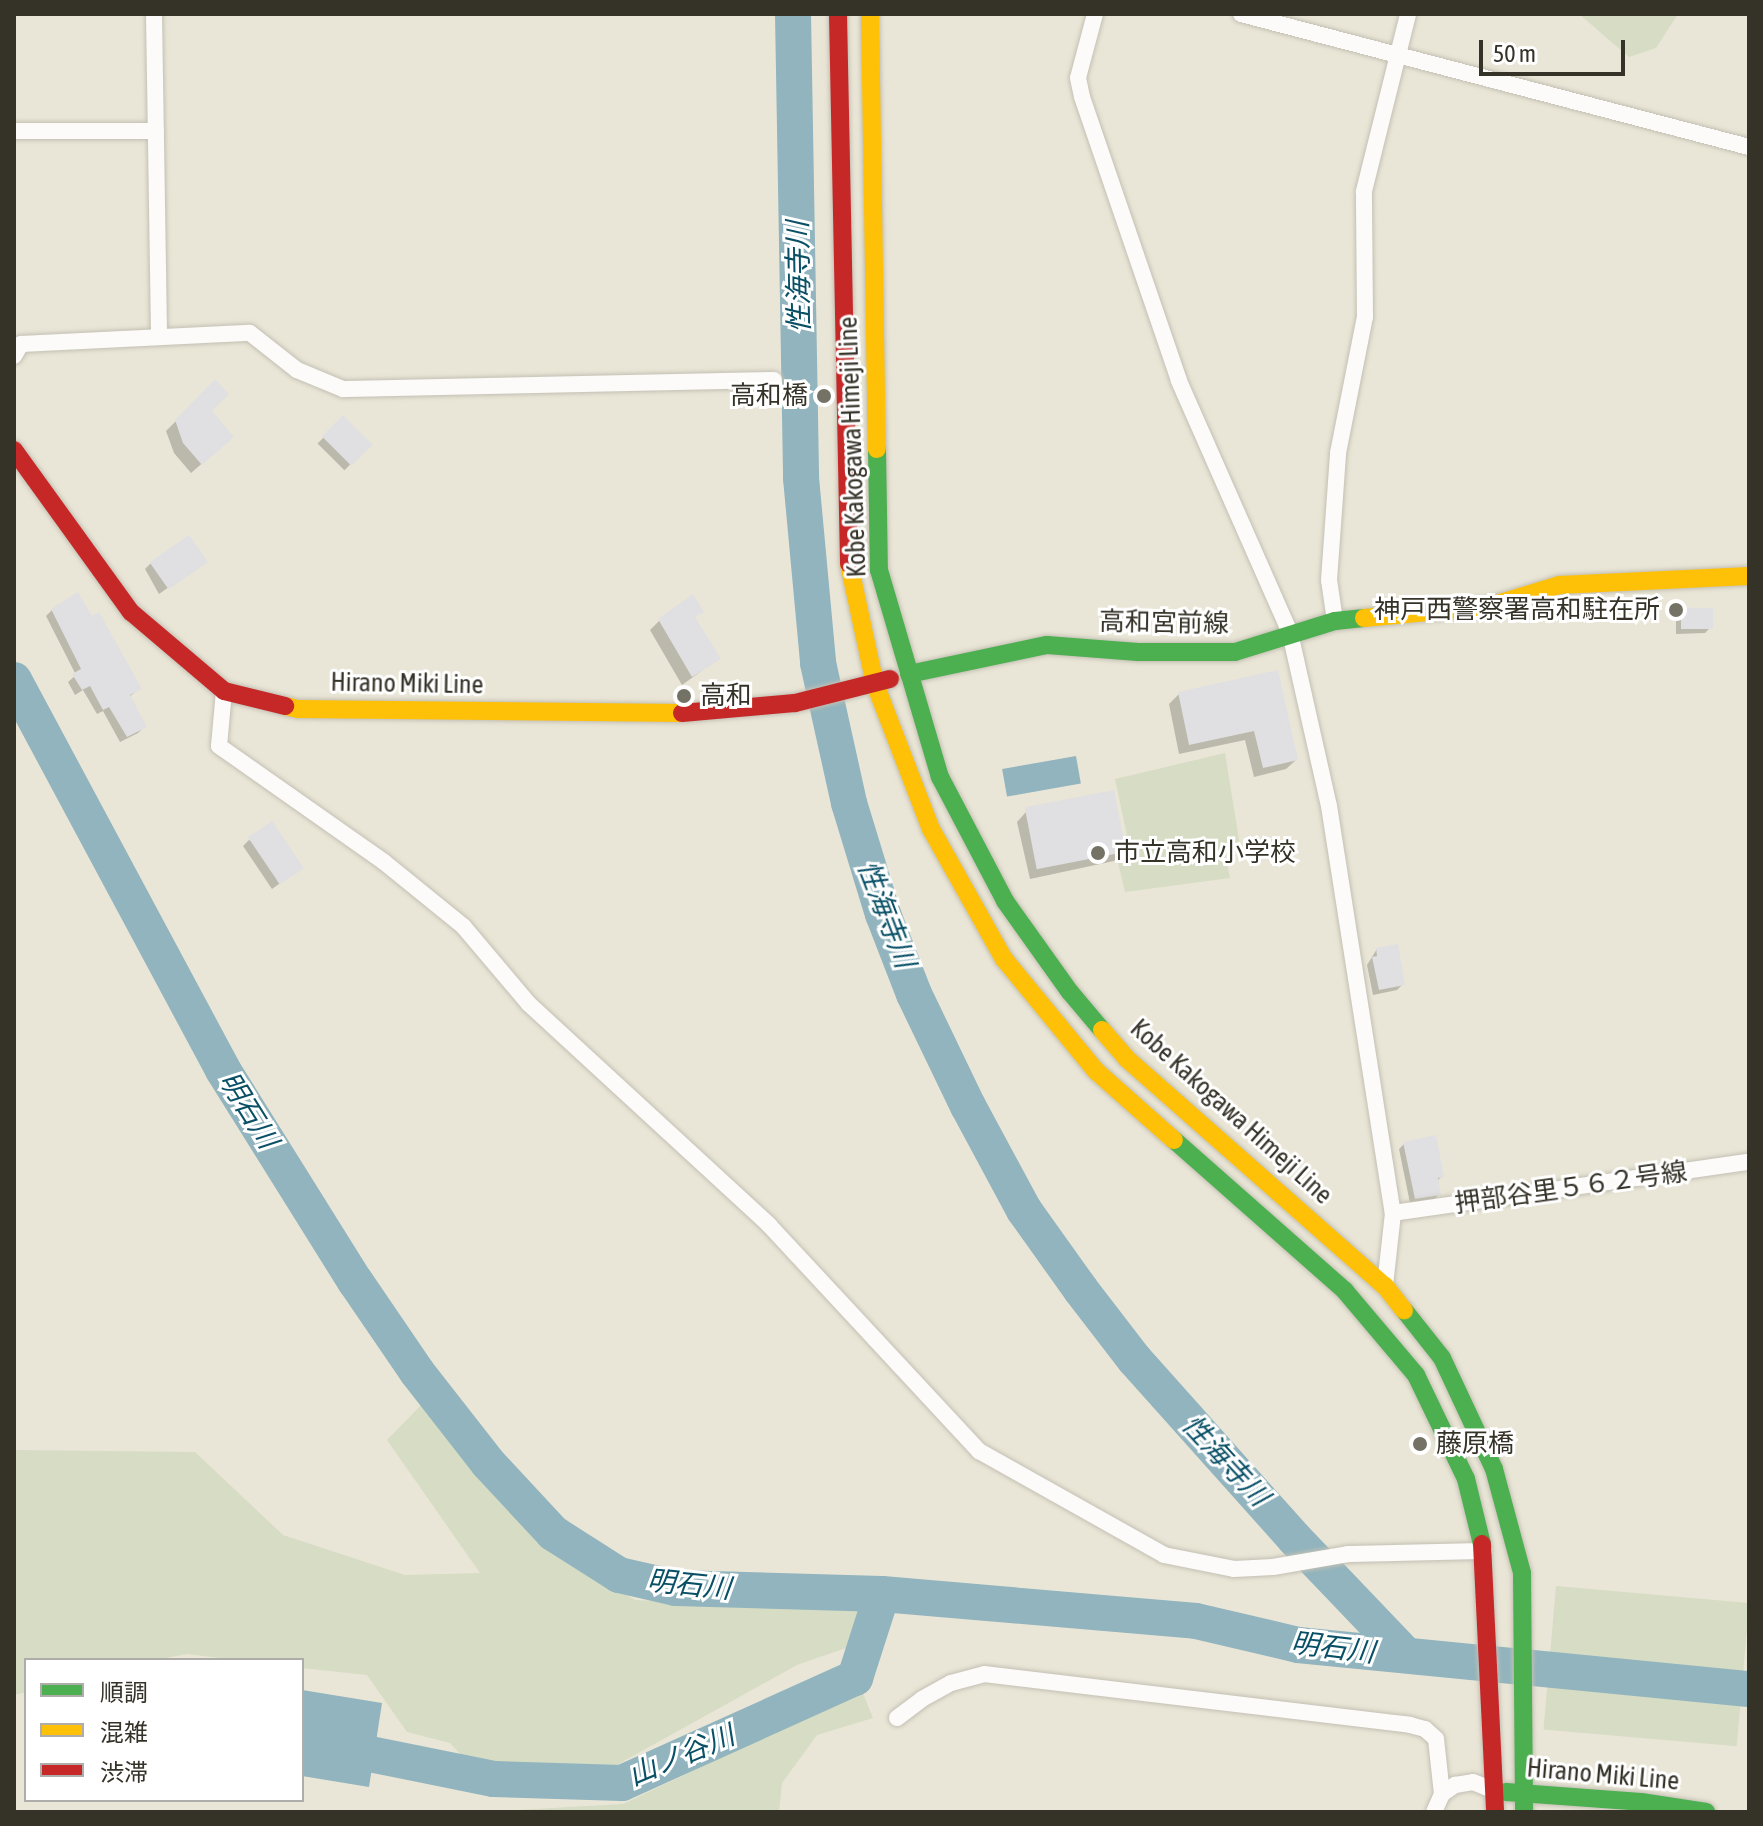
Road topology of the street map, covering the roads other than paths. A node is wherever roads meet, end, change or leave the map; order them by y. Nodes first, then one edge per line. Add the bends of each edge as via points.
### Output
1 (154, 14) edge
2 (838, 14) edge
3 (870, 14) edge
4 (1095, 14) edge
5 (1241, 14) edge
6 (1408, 14) edge
7 (1396, 55) junction
8 (14, 131) edge
9 (156, 131) junction
10 (1749, 147) edge
11 (159, 336) junction
12 (14, 356) edge
13 (774, 380) dead end
14 (14, 450) edge
15 (1749, 576) edge
16 (1335, 621) junction
17 (1290, 633) junction
18 (909, 674) junction
19 (875, 684) junction
20 (224, 691) junction
21 (1749, 1162) edge
22 (1393, 1213) junction
23 (1385, 1286) junction
24 (1485, 1560) junction
25 (897, 1718) dead end
26 (1495, 1791) junction
27 (1442, 1794) junction
28 (1524, 1803) edge
29 (1434, 1812) edge
30 (1495, 1812) edge
31 (1706, 1812) edge

1 - 9 street
2 - 19 main road, Kobe Kakogawa Himeji Line via 849,576
3 - 18 main road, Kobe Kakogawa Himeji Line via 879,570
4 - 17 street via 1078,78 1082,97 1179,381
5 - 7 street
6 - 7 street
7 - 10 street
7 - 16 street via 1364,191 1365,317 1338,453 1329,580
8 - 9 street
9 - 11 street
11 - 12 street via 21,344
11 - 13 street via 250,333 297,370 343,389
14 - 20 main road, Hirano Miki Line via 131,612
15 - 16 main road, 高和宮前線 via 1559,585 1490,606
16 - 17 main road, 高和宮前線
17 - 18 main road, 高和宮前線 via 1235,652 1047,645
17 - 22 street via 1329,806
18 - 19 main road, Hirano Miki Line
18 - 23 main road, Kobe Kakogawa Himeji Line via 940,777 1005,901 1070,992 1126,1058
19 - 20 main road, Hirano Miki Line via 795,703 673,714 298,709
19 - 24 main road, Kobe Kakogawa Himeji Line via 931,829 1004,959 1096,1071 1345,1291 1416,1375 1466,1479
20 - 24 street via 219,746 384,862 463,926 529,1004 769,1225 979,1451 1164,1555 1234,1569 1348,1554
21 - 22 street, 押部谷里５６２号線
22 - 23 street
23 - 28 main road, Kobe Kakogawa Himeji Line via 1449,1372 1494,1469 1522,1573
24 - 26 main road, Kobe Kakogawa Himeji Line
25 - 27 street via 932,1693 984,1674 1410,1725 1436,1739
26 - 27 street via 1473,1782
26 - 28 main road, Hirano Miki Line
26 - 30 main road, Kobe Kakogawa Himeji Line
27 - 29 street
28 - 31 main road, Hirano Miki Line via 1613,1799

